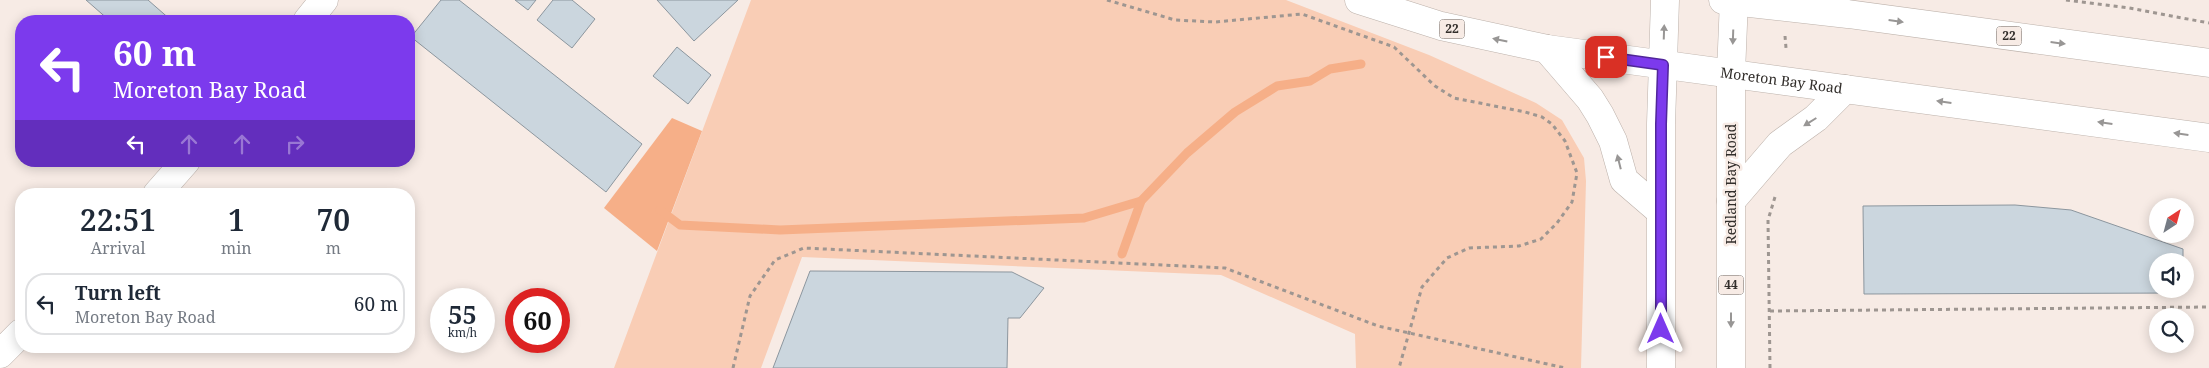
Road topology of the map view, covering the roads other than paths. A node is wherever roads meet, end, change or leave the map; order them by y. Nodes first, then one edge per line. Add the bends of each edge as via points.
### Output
1 (324, 0) edge
2 (1358, 0) edge
3 (1666, 0) edge
4 (1730, 0) edge
5 (1841, 7) edge
6 (312, 15) edge
7 (1548, 49) junction
8 (2209, 63) edge
9 (1663, 65) junction
10 (1731, 73) junction
11 (1845, 89) junction
12 (2209, 138) edge
13 (181, 167) edge
14 (162, 188) edge
15 (1731, 201) junction
16 (1660, 210) junction
17 (15, 339) edge
18 (0, 354) edge
19 (1661, 368) edge
20 (1731, 368) edge

1 - 6 main road
7 -> 2 main road, Moreton Bay Road / 22 via 1441,26
9 -> 3 main road
4 - 5 main road, 22
4 -> 10 main road, Redland Bay Road / 44
5 -> 8 main road, 22
7 - 9 main road, Moreton Bay Road / 22
16 -> 7 main road via 1624,180 1613,141 1600,114
9 - 10 main road, Moreton Bay Road / 22
9 - 16 main road
10 - 11 main road, Moreton Bay Road / 22
10 - 15 main road, Redland Bay Road / 44
12 -> 11 main road, Moreton Bay Road / 22
11 -> 15 main road via 1816,118 1780,144
13 - 14 main road
15 -> 20 main road, Redland Bay Road / 44
16 - 19 main road
17 - 18 main road

